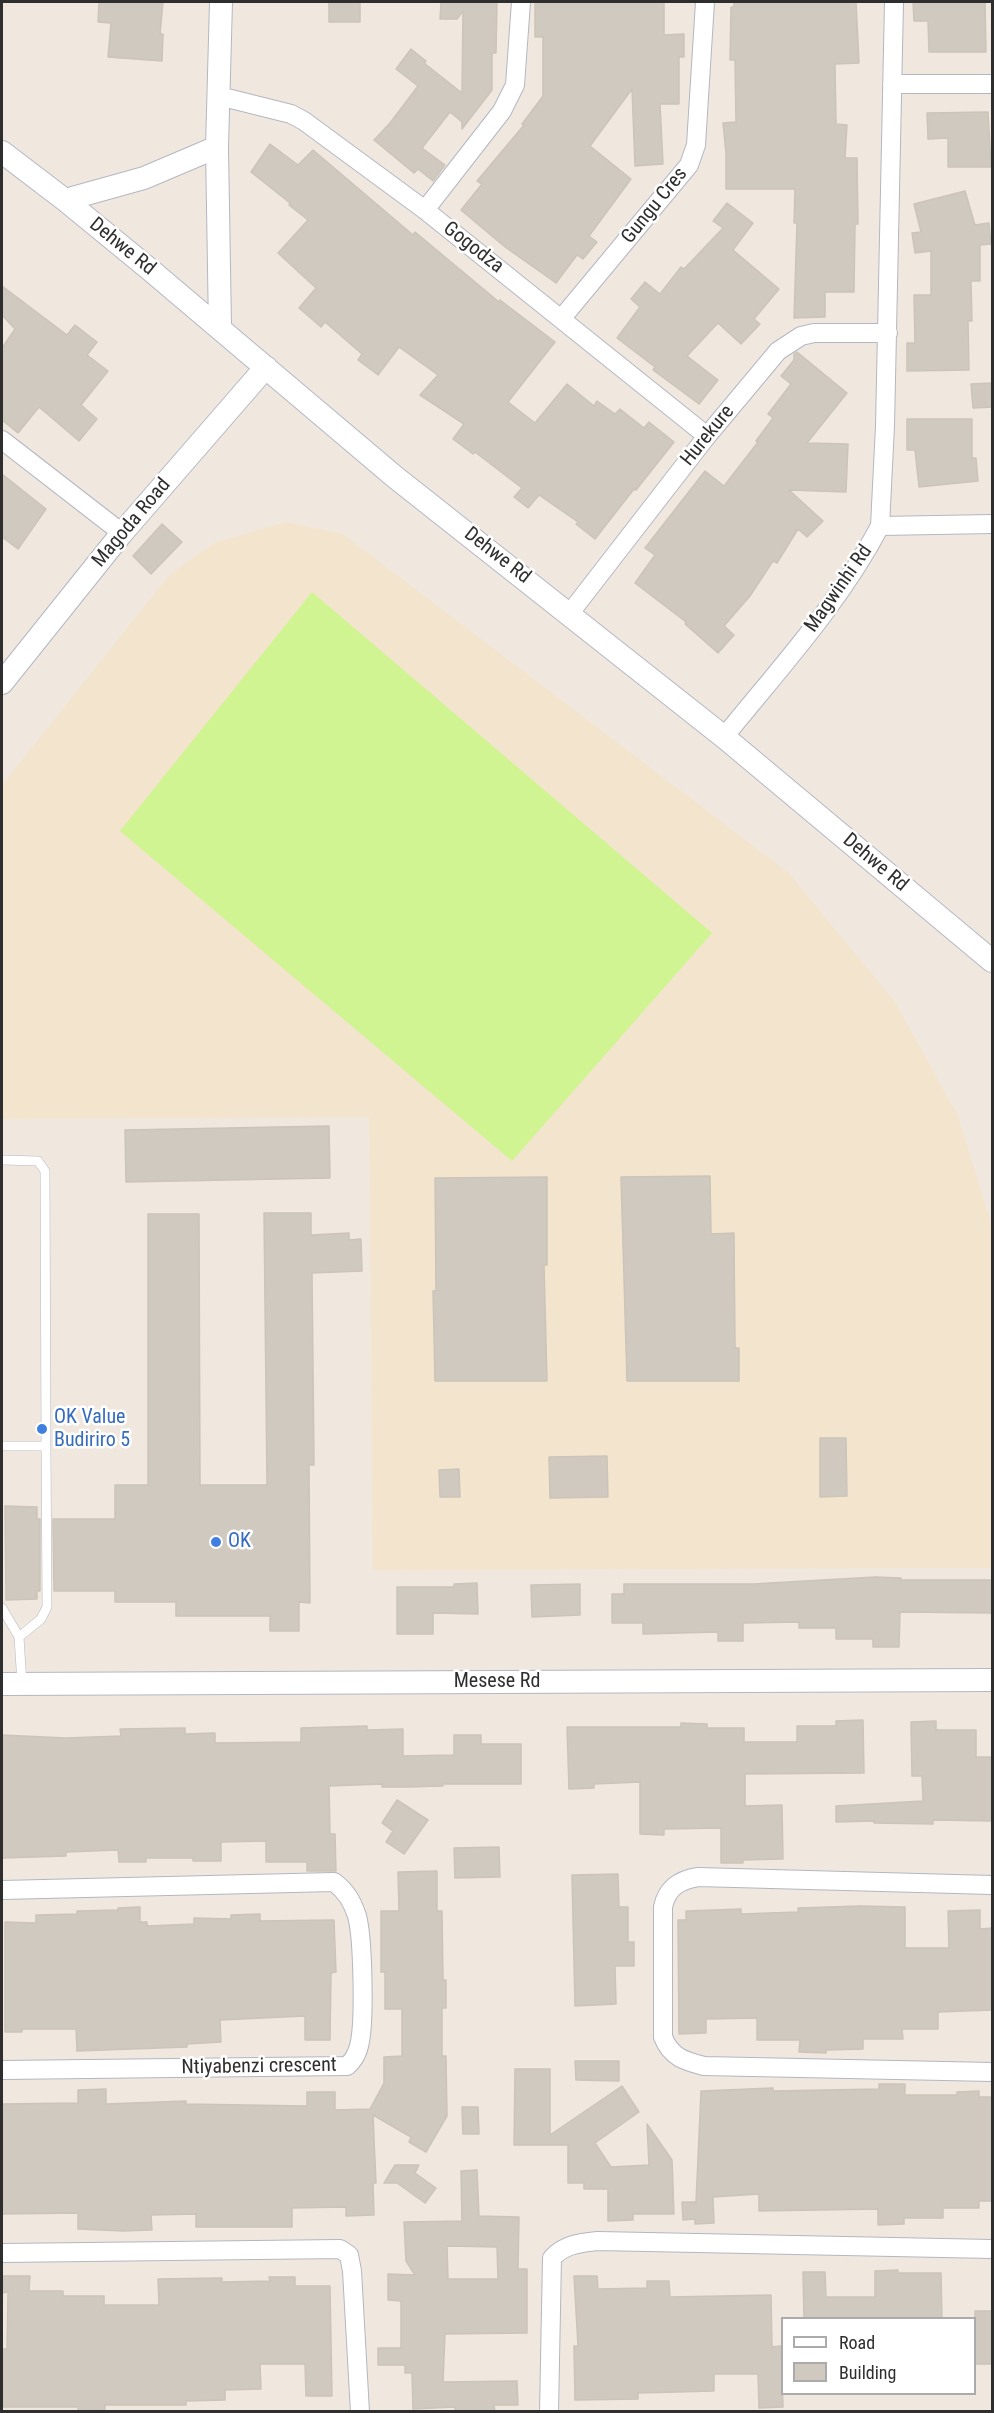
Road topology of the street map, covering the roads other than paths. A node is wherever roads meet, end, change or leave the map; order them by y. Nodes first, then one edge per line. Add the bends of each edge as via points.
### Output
1 (222, 2) edge
2 (521, 2) edge
3 (705, 2) edge
4 (894, 2) edge
5 (892, 84) junction
6 (993, 84) edge
7 (219, 96) junction
8 (217, 147) junction
9 (2, 152) edge
10 (65, 200) junction
11 (425, 210) junction
12 (561, 319) junction
13 (220, 328) junction
14 (888, 333) junction
15 (266, 367) junction
16 (707, 436) junction
17 (2, 440) edge
18 (993, 524) edge
19 (880, 526) junction
20 (122, 533) junction
21 (570, 613) junction
22 (3, 677) edge
23 (724, 737) junction
24 (993, 961) edge
25 (2, 1160) edge
26 (2, 1446) edge
27 (46, 1446) junction
28 (2, 1608) edge
29 (19, 1636) junction
30 (993, 1680) edge
31 (12, 1684) edge
32 (993, 1885) edge
33 (2, 1890) edge
34 (2, 2070) edge
35 (993, 2072) edge
36 (993, 2249) edge
37 (2, 2253) edge
38 (360, 2412) edge
39 (549, 2412) edge

1 - 7 street
2 - 11 street via 515,85 501,111
3 - 12 street, Gungu Cres via 696,145 689,165
4 - 5 street
5 - 6 street
5 - 14 street
7 - 8 street
7 - 11 street, Gogodza via 291,114 304,121
8 - 10 street via 144,178
8 - 13 street
9 - 10 street, Dehwe Rd
10 - 13 street, Dehwe Rd
11 - 12 street, Gogodza
12 - 16 street, Gogodza
13 - 15 street, Dehwe Rd
14 - 16 street, Hurekure via 814,333 790,341
14 - 19 street
15 - 20 street, Magoda Road
15 - 21 street, Dehwe Rd via 394,477
16 - 21 street, Hurekure
17 - 20 street
18 - 19 street, Magwinhi Rd
19 - 23 street, Magwinhi Rd via 826,612
20 - 22 street, Magoda Road
21 - 23 street, Dehwe Rd
23 - 24 street, Dehwe Rd
25 - 27 lane via 38,1161 45,1171
26 - 27 lane
27 - 29 lane via 47,1607 41,1619
28 - 29 lane
29 - 31 lane
30 - 31 street, Mesese Rd
32 - 35 street via 698,1877 678,1882 665,1898 663,1918 663,2037 677,2058 704,2066
33 - 34 street, Ntiyabenzi crescent via 334,1882 345,1890 357,1917 361,1938 362,2027 359,2049 347,2066
36 - 39 street via 598,2241 566,2247 552,2258
37 - 38 street via 340,2249 349,2255 352,2271

